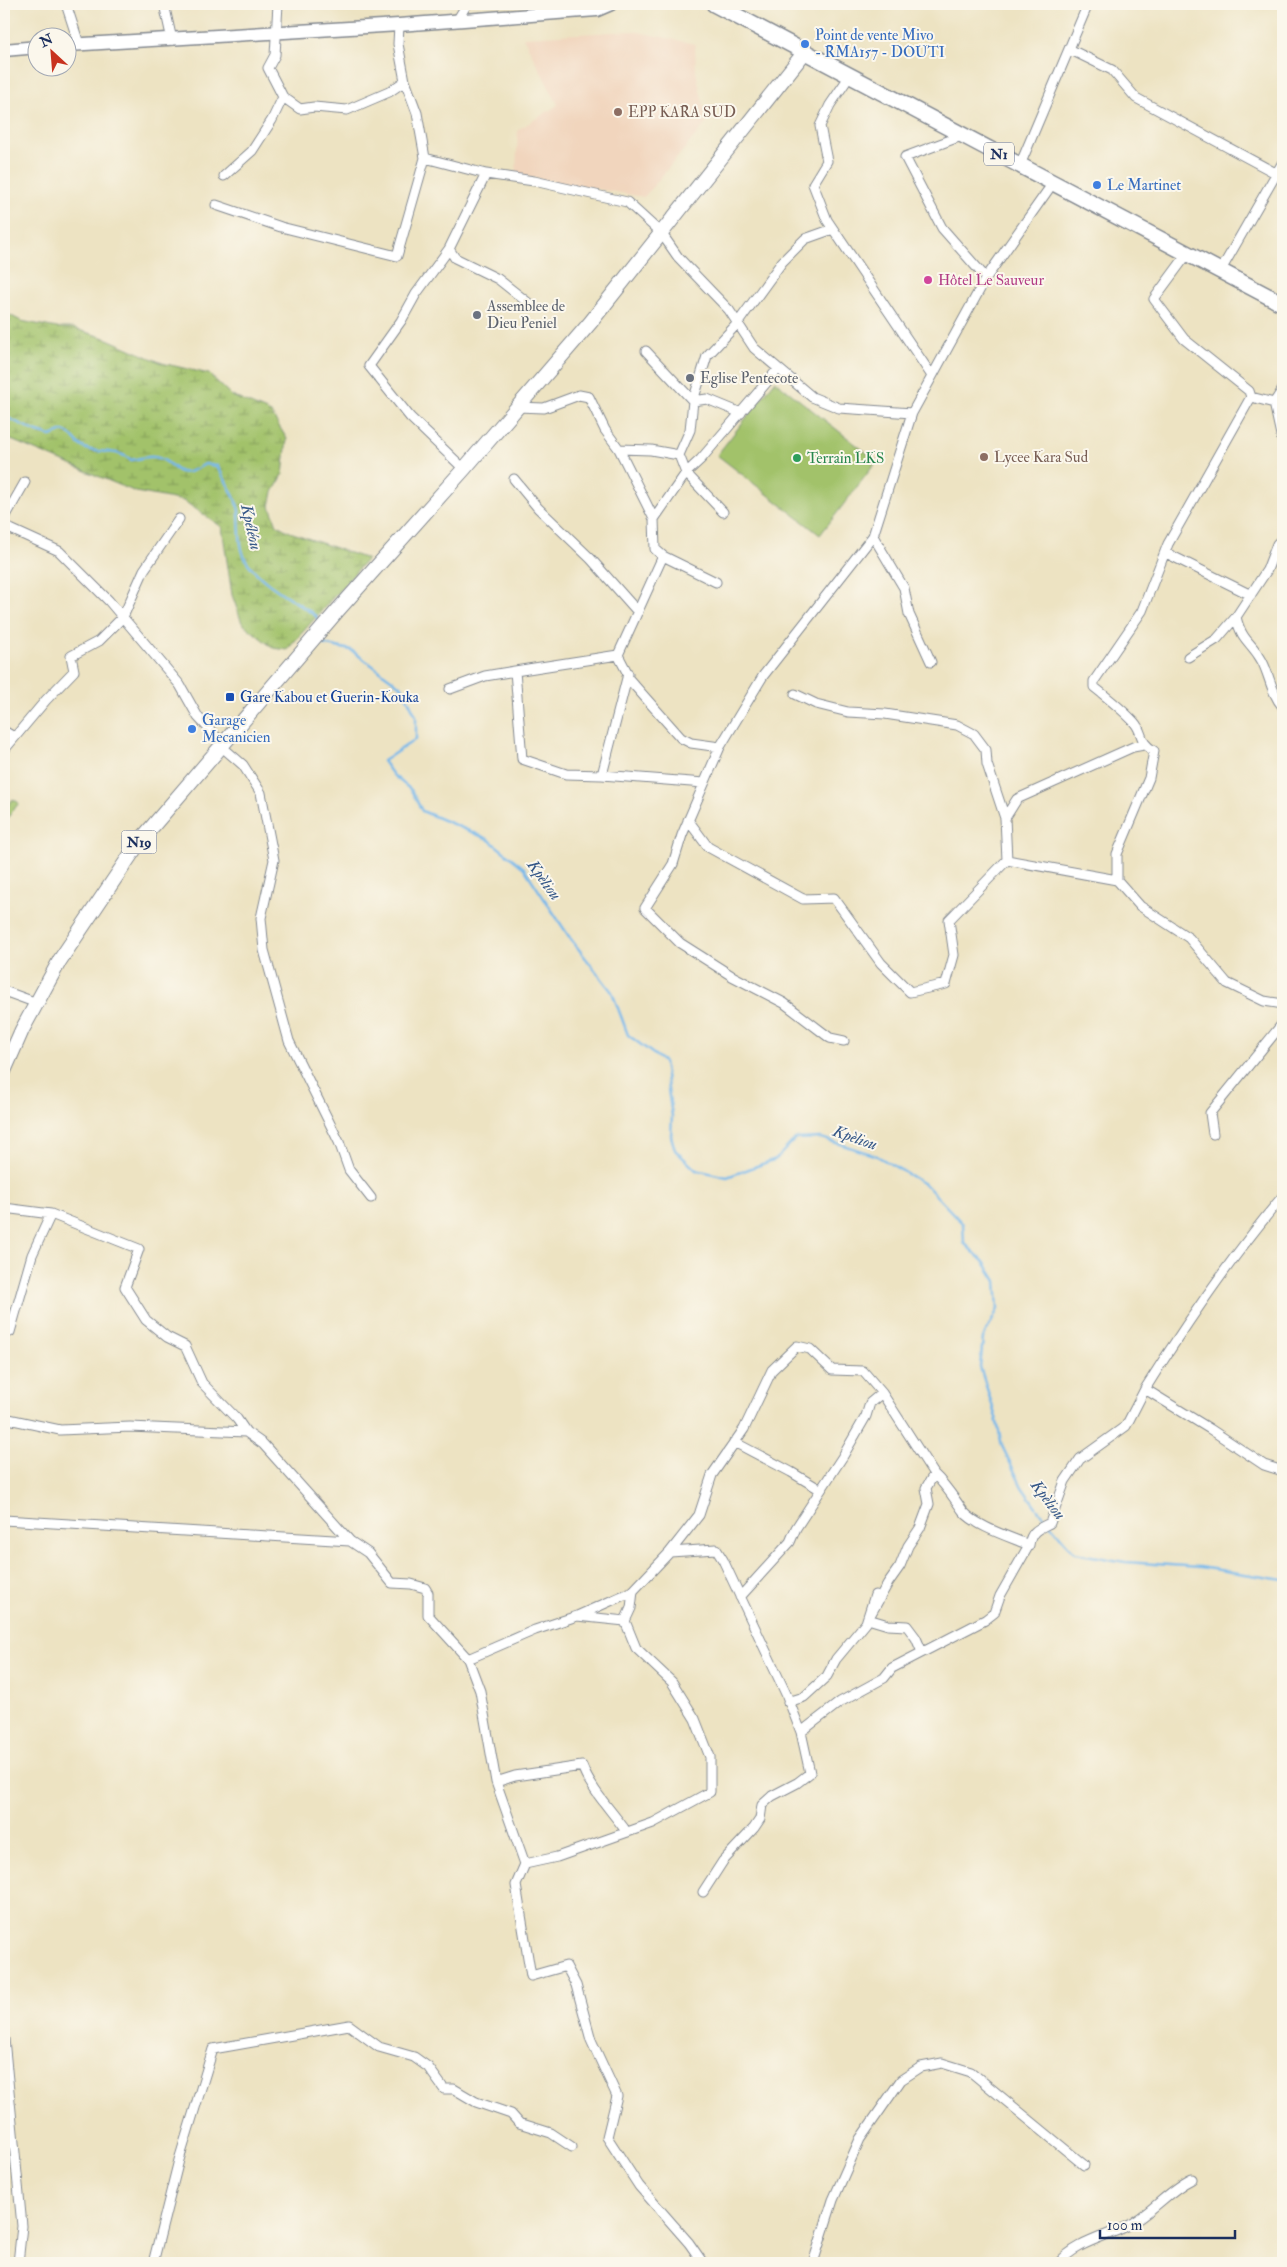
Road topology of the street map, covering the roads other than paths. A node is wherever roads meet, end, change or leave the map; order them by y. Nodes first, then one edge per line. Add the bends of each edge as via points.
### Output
1 (66, 4) edge
2 (164, 4) edge
3 (278, 4) edge
4 (467, 4) edge
5 (611, 4) edge
6 (714, 4) edge
7 (1088, 4) edge
8 (458, 19) junction
9 (399, 25) junction
10 (70, 28) edge
11 (275, 33) junction
12 (172, 40) junction
13 (78, 44) edge
14 (28, 48) edge
15 (1069, 49) junction
16 (4, 50) edge
17 (804, 53) junction
18 (849, 77) junction
19 (405, 81) junction
20 (283, 97) junction
21 (964, 135) junction
22 (425, 158) junction
23 (1283, 162) edge
24 (1020, 165) junction
25 (486, 174) junction
26 (1281, 175) edge
27 (224, 176) dead end
28 (1052, 183) junction
29 (216, 205) dead end
30 (833, 229) junction
31 (662, 234) junction
32 (449, 249) junction
33 (1188, 253) junction
34 (1221, 270) junction
35 (986, 278) junction
36 (1283, 304) edge
37 (530, 306) dead end
38 (737, 324) junction
39 (646, 351) dead end
40 (778, 370) junction
41 (932, 376) junction
42 (1283, 389) edge
43 (1251, 397) junction
44 (693, 401) junction
45 (1274, 403) junction
46 (517, 407) junction
47 (912, 412) junction
48 (741, 413) junction
49 (1283, 444) edge
50 (619, 449) junction
51 (679, 455) junction
52 (464, 469) junction
53 (686, 473) junction
54 (514, 479) dead end
55 (25, 482) dead end
56 (723, 512) dead end
57 (4, 519) edge
58 (179, 519) dead end
59 (654, 519) junction
60 (4, 526) edge
61 (873, 536) junction
62 (1283, 538) edge
63 (1166, 554) junction
64 (663, 556) junction
65 (716, 582) dead end
66 (1251, 595) junction
67 (638, 612) junction
68 (123, 617) junction
69 (1236, 617) junction
70 (618, 655) junction
71 (1188, 657) dead end
72 (931, 662) dead end
73 (515, 671) junction
74 (627, 677) junction
75 (450, 689) dead end
76 (795, 694) dead end
77 (1283, 707) edge
78 (4, 731) edge
79 (14, 737) junction
80 (222, 745) junction
81 (1144, 745) junction
82 (720, 746) junction
83 (4, 750) edge
84 (602, 775) junction
85 (704, 783) junction
86 (1005, 818) junction
87 (688, 820) junction
88 (1007, 860) junction
89 (1117, 880) junction
90 (4, 991) edge
91 (37, 1003) junction
92 (1283, 1004) edge
93 (1283, 1023) edge
94 (844, 1040) dead end
95 (4, 1071) edge
96 (1213, 1134) dead end
97 (1283, 1196) edge
98 (371, 1198) dead end
99 (4, 1208) edge
100 (51, 1214) junction
101 (10, 1332) dead end
102 (1145, 1389) junction
103 (882, 1393) junction
104 (4, 1418) edge
105 (246, 1432) junction
106 (734, 1442) junction
107 (1283, 1471) edge
108 (934, 1474) junction
109 (821, 1490) junction
110 (4, 1520) edge
111 (350, 1541) junction
112 (1028, 1545) junction
113 (670, 1552) junction
114 (632, 1591) junction
115 (875, 1595) dead end
116 (740, 1597) junction
117 (577, 1616) junction
118 (868, 1619) junction
119 (625, 1621) junction
120 (922, 1652) junction
121 (468, 1659) junction
122 (788, 1702) junction
123 (800, 1732) junction
124 (496, 1782) junction
125 (626, 1831) junction
126 (525, 1864) junction
127 (703, 1892) dead end
128 (4, 2039) edge
129 (14, 2124) junction
130 (4, 2125) edge
131 (572, 2148) dead end
132 (1084, 2165) dead end
133 (1192, 2179) dead end
134 (18, 2263) edge
135 (153, 2263) edge
136 (703, 2263) edge
137 (813, 2263) edge
138 (1059, 2263) edge

1 - 10 street
2 - 12 street
3 - 11 street
4 - 8 street
5 - 8 main road via 582,12
6 - 17 highway, N1
7 - 15 street
8 - 9 main road
9 - 11 main road
9 - 19 street via 398,44
11 - 12 main road
11 - 20 street via 275,55 268,68
12 - 13 main road
14 - 16 main road
15 - 24 street
15 - 26 street via 1112,70 1136,98
17 - 18 highway, N1
17 - 31 main road, N19
18 - 21 highway, N1
18 - 30 street via 820,126 827,161 813,184
19 - 20 street via 389,92 347,110 300,109
19 - 22 street via 417,113
20 - 27 street via 252,151
21 - 24 highway, N1
21 - 35 street via 905,157 942,228
22 - 25 street
22 - 29 street via 397,256 280,227
23 - 26 street
24 - 28 highway, N1
25 - 31 street via 627,202
25 - 32 street
26 - 34 street
28 - 33 highway, N1
28 - 35 street
30 - 38 street via 805,239 782,262
30 - 41 street
31 - 38 street via 678,257 729,310
31 - 46 main road, N19
32 - 37 street via 455,258 498,279
32 - 52 street via 369,366 410,417
33 - 34 highway, N1
33 - 43 street via 1154,300 1184,339 1249,391
34 - 36 highway, N1
35 - 41 street
38 - 40 street via 754,348
38 - 44 street via 707,356
39 - 44 street
40 - 47 street via 812,397 839,408
40 - 48 street
41 - 47 street
42 - 45 street
43 - 45 street
43 - 63 street
44 - 48 street via 707,399
44 - 51 street via 690,430
45 - 49 street
46 - 50 street via 544,408 585,395 591,399 605,430
46 - 52 main road, N19
47 - 61 street
48 - 53 street
50 - 51 street
50 - 59 street
51 - 53 street
52 - 80 main road, N19
53 - 56 street
53 - 59 street
54 - 67 street
55 - 57 street
58 - 68 street via 144,570
59 - 64 street via 655,549
60 - 68 street via 59,551
61 - 72 street via 904,588 909,614
61 - 82 street via 763,676
62 - 66 street
63 - 66 street
63 - 81 street via 1142,611 1093,684 1136,724
64 - 65 street
64 - 67 street
66 - 69 street
67 - 70 street
68 - 79 street via 99,641 71,656 74,671
68 - 80 street via 180,685 198,717
69 - 71 street via 1217,639
69 - 77 street via 1240,634 1260,658 1270,686
70 - 73 street
70 - 74 street
73 - 75 street via 485,676
73 - 84 street via 522,759 566,774
74 - 82 street via 681,738 691,743
74 - 84 street
76 - 86 street via 816,704 848,712 957,724 974,734 986,750
78 - 79 street
79 - 83 street
80 - 91 main road, N19 via 140,841 76,935
80 - 98 street via 243,765 261,793 274,860 261,918 264,950 289,1041 339,1142 349,1170
81 - 86 street via 1017,799
81 - 89 street via 1154,751 1149,778 1117,854
82 - 85 street
84 - 85 street
85 - 87 street
86 - 88 street
87 - 88 street via 708,847 803,899 834,898 881,963 910,992 946,984 954,955 949,920
87 - 94 street via 673,864 645,908 680,944 784,1003 830,1038
88 - 89 street
89 - 92 street via 1140,906 1189,938 1227,983 1264,1000
90 - 91 street
91 - 95 main road, N19
93 - 96 street via 1210,1113
97 - 102 street via 1246,1240
99 - 100 street
100 - 101 street via 32,1255
100 - 105 street via 139,1249 125,1287 146,1320 185,1346 202,1383
102 - 107 street via 1264,1465
102 - 112 street via 1126,1426 1080,1459 1065,1481 1050,1523 1034,1531
103 - 106 street via 863,1372 832,1370 810,1349 797,1346 772,1370 744,1429
103 - 108 street
103 - 109 street via 870,1403 866,1416
104 - 105 street via 60,1430 130,1427
105 - 111 street via 263,1444
106 - 109 street
106 - 113 street via 712,1475 699,1515
108 - 112 street via 964,1512 993,1532
108 - 118 street via 926,1488 929,1504 920,1528
109 - 116 street via 790,1542
110 - 111 street
111 - 121 street via 368,1554 392,1583 425,1588 428,1592 428,1615
112 - 120 street via 994,1613
113 - 114 street
113 - 116 street via 716,1549
114 - 117 street
114 - 119 street via 631,1608
115 - 118 street
116 - 122 street
117 - 119 street
117 - 121 street
118 - 120 street via 907,1626
118 - 122 street via 836,1659 827,1676 804,1697
119 - 125 street via 636,1648 672,1682 695,1719 710,1757 710,1792 653,1823
120 - 123 street via 840,1702
121 - 124 street via 480,1691
122 - 123 street
123 - 127 street via 810,1774 762,1805 760,1819 754,1828 723,1861
124 - 125 street via 582,1766 589,1782
124 - 126 street
125 - 126 street via 557,1857
126 - 136 street via 516,1885 531,1976 566,1966 576,1986 591,2040 616,2096 607,2138 638,2186
128 - 129 street
129 - 130 street
129 - 134 street via 22,2226
131 - 135 street via 551,2133 519,2123 511,2114 476,2102 454,2089 444,2089 428,2067 414,2057 379,2046 349,2025 213,2048 179,2160
132 - 137 street via 971,2072 942,2063 921,2067 902,2080 860,2139 833,2200
133 - 138 street via 1179,2185 1126,2226 1102,2235

